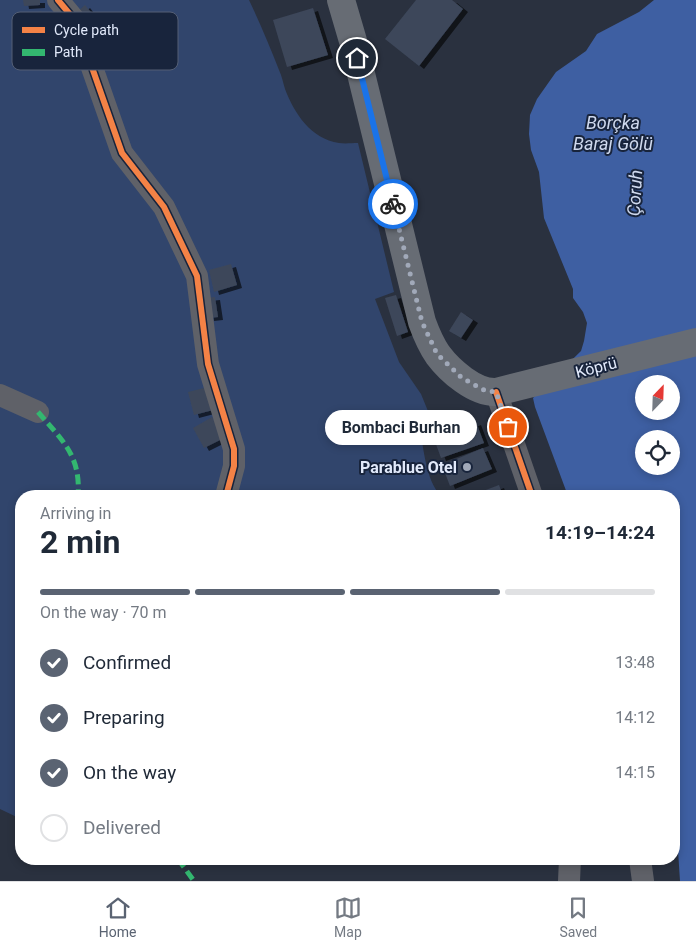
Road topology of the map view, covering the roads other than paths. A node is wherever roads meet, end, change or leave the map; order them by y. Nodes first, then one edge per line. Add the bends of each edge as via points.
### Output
1 (58, 0) edge
2 (342, 0) edge
3 (68, 12) edge
4 (93, 70) edge
5 (696, 342) edge
6 (496, 392) junction
7 (0, 395) edge
8 (38, 412) dead end
9 (228, 490) edge
10 (530, 490) edge
11 (570, 865) edge
12 (641, 865) edge
13 (569, 881) edge
14 (643, 881) edge

1 - 3 street
2 - 6 main road via 416,301 428,337 437,354 462,378 486,391
4 - 9 street via 122,153 164,207 194,268 208,364 234,449 234,466
5 - 6 main road, Köprü
6 - 10 street
7 - 8 street
11 - 13 street
12 - 14 street

